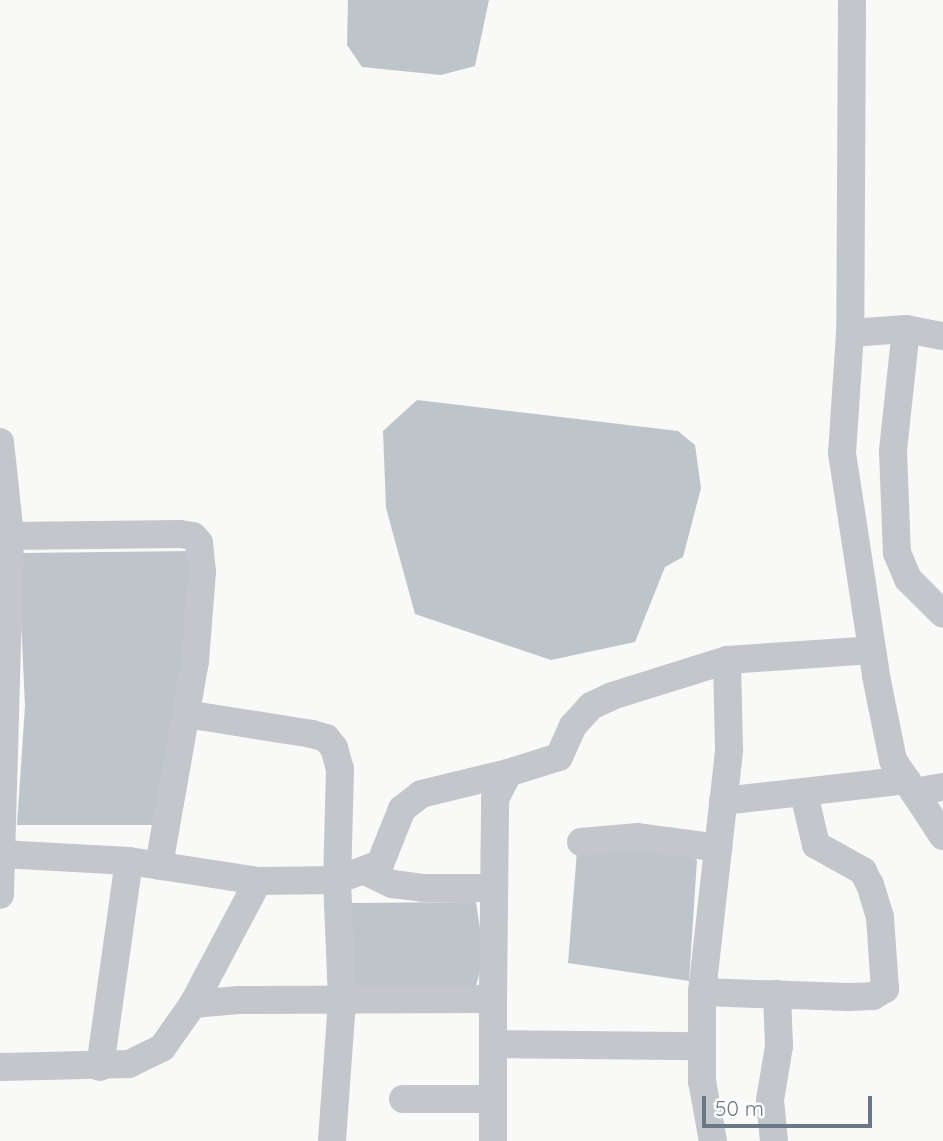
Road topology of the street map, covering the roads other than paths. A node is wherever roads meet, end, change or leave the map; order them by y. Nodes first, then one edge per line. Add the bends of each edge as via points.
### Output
1 (852, 0) edge
2 (906, 329) junction
3 (850, 333) junction
4 (943, 336) edge
5 (0, 442) edge
6 (3, 493) edge
7 (10, 536) junction
8 (5, 571) edge
9 (943, 614) edge
10 (872, 650) junction
11 (727, 660) junction
12 (4, 709) edge
13 (186, 715) junction
14 (508, 773) junction
15 (911, 786) junction
16 (943, 787) edge
17 (804, 794) junction
18 (723, 801) junction
19 (943, 835) edge
20 (581, 842) dead end
21 (718, 848) junction
22 (2, 854) edge
23 (129, 861) junction
24 (159, 866) junction
25 (367, 872) junction
26 (337, 880) junction
27 (258, 881) junction
28 (494, 888) junction
29 (0, 895) edge
30 (702, 992) junction
31 (777, 995) junction
32 (494, 999) junction
33 (342, 1001) junction
34 (192, 1004) junction
35 (493, 1044) junction
36 (701, 1046) junction
37 (0, 1067) edge
38 (100, 1067) junction
39 (403, 1099) dead end
40 (493, 1099) junction
41 (332, 1141) edge
42 (493, 1141) edge
43 (713, 1141) edge
44 (774, 1141) edge

1 - 3 street
2 - 3 street
2 - 4 street
2 - 9 street via 893,451 897,553 908,579
3 - 10 street via 842,453
5 - 6 street
6 - 7 street
7 - 8 street
7 - 13 street via 193,536 202,555 202,572
8 - 12 street
10 - 11 street
10 - 15 street via 894,760
11 - 14 street via 591,706 573,726 559,757
11 - 18 street via 729,750
12 - 22 street
13 - 24 street
13 - 26 street via 326,738 340,769
14 - 25 street via 421,794 402,809 380,864
14 - 28 street via 495,800
15 - 16 street
15 - 17 street
15 - 19 street
17 - 18 street
17 - 31 street via 816,845 863,871 870,885 880,917 885,989 873,996
18 - 21 street
20 - 21 street via 638,837
21 - 30 street
22 - 23 street
22 - 29 street
23 - 24 street
23 - 38 street
24 - 27 street
25 - 26 street
25 - 28 street via 392,884 423,888
26 - 27 street
26 - 33 street
27 - 34 street
28 - 32 street
30 - 31 street
30 - 36 street
31 - 44 street via 779,1046 770,1100
32 - 33 street
32 - 35 street
33 - 34 street
33 - 41 street
34 - 38 street via 162,1048 129,1064
35 - 36 street
35 - 40 street
36 - 43 street
37 - 38 street
39 - 40 street
40 - 42 street

